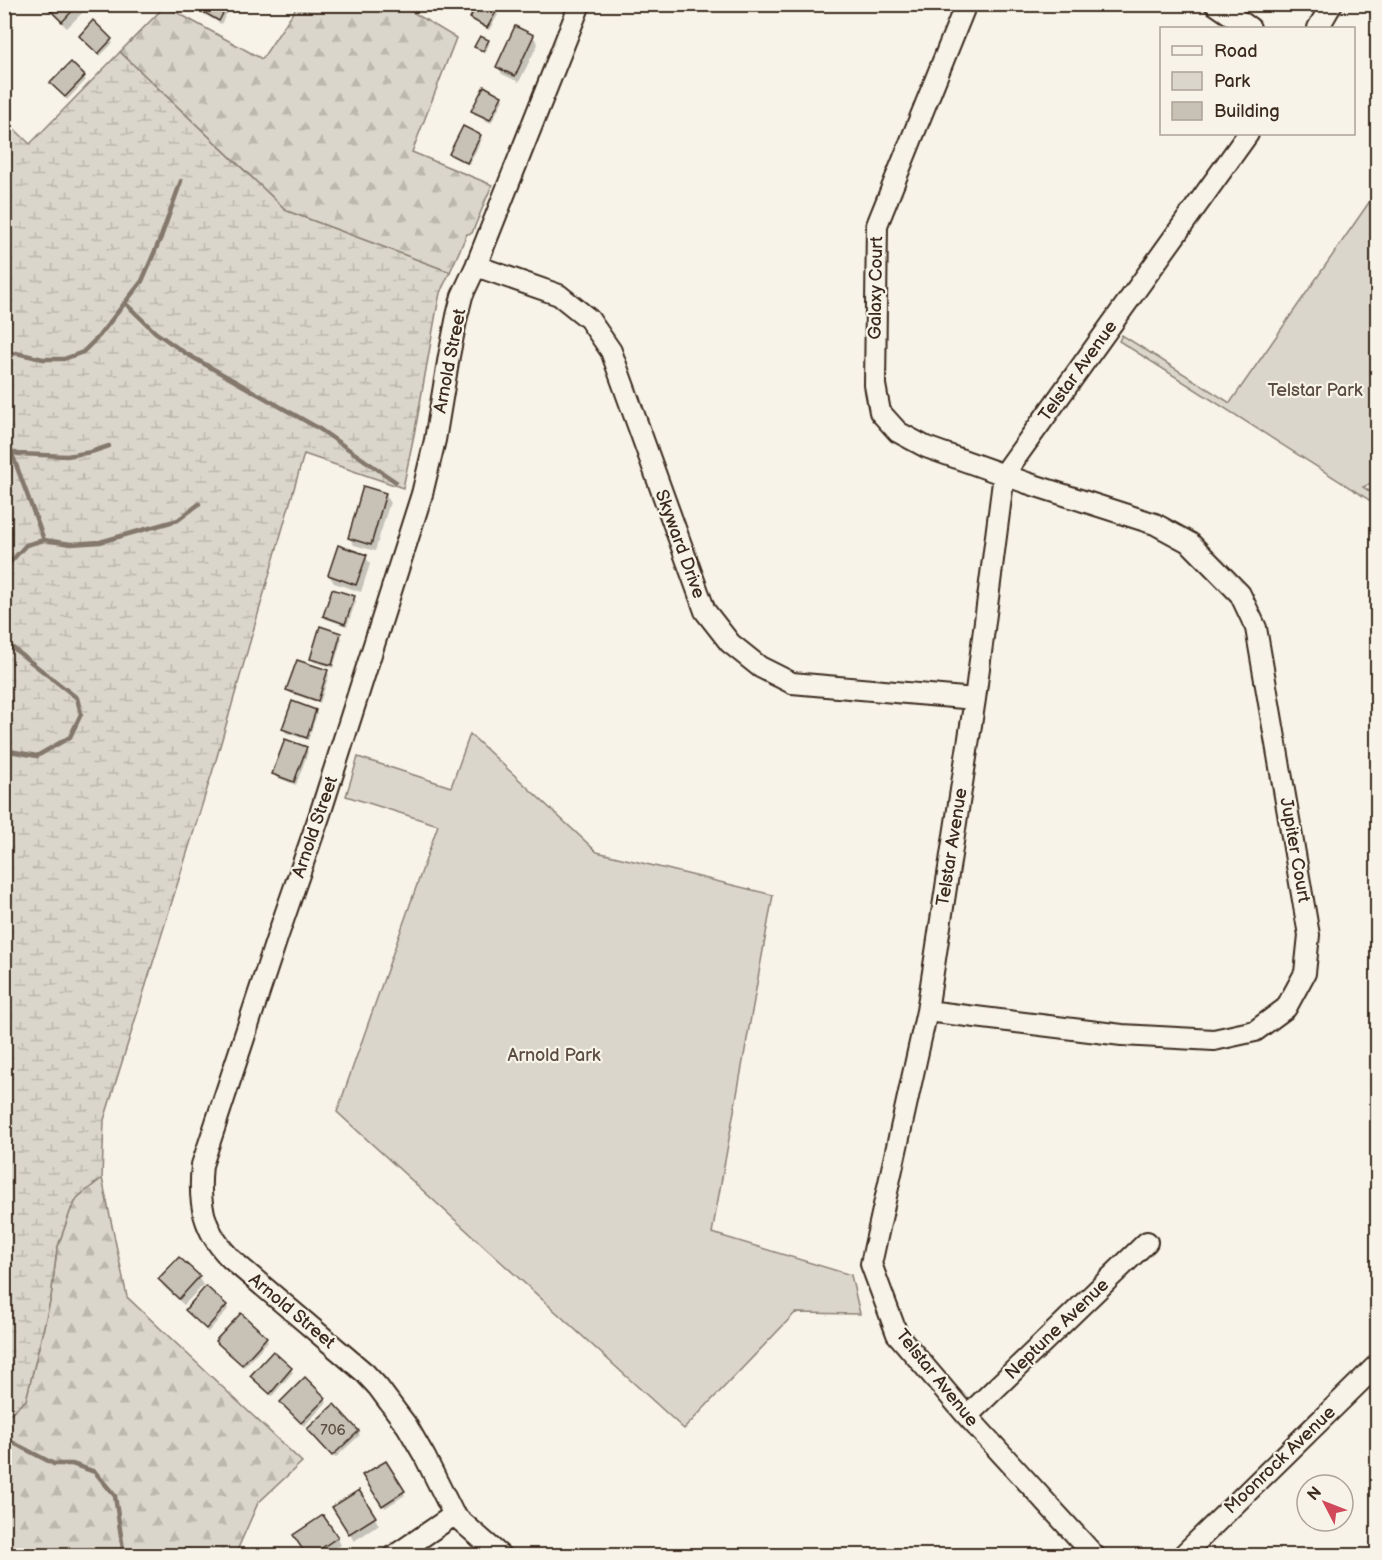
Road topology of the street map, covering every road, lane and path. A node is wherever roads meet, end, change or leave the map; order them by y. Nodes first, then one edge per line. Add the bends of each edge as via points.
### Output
1 (966, 4) edge
2 (1215, 4) edge
3 (1332, 4) edge
4 (572, 8) edge
5 (1249, 27) edge
6 (1319, 27) edge
7 (1247, 135) edge
8 (476, 266) junction
9 (1004, 474) junction
10 (975, 699) junction
11 (927, 1011) junction
12 (1147, 1242) dead end
13 (1377, 1364) edge
14 (967, 1416) junction
15 (454, 1515) junction
16 (394, 1556) edge
17 (501, 1556) edge
18 (1095, 1556) edge
19 (1182, 1556) edge

1 - 9 street, Galaxy Court via 877,225 875,385 880,412 898,432 926,447
2 - 5 street
3 - 6 street
4 - 8 street, Arnold Street
7 - 9 street, Telstar Avenue
8 - 10 street, Skyward Drive via 559,295 589,319 611,351 705,611 730,643 760,667 792,683
8 - 15 street, Arnold Street via 457,316 422,494 328,791 202,1165 200,1185 201,1206 220,1247 371,1380 407,1426
9 - 10 street, Telstar Avenue
9 - 11 street, Jupiter Court via 1155,524 1190,543 1240,594 1256,628 1307,923 1305,973 1286,1008 1263,1026 1214,1040 1122,1035
10 - 11 street, Telstar Avenue
11 - 14 street, Telstar Avenue via 871,1264 897,1334
12 - 14 street, Neptune Avenue
13 - 19 street, Moonrock Avenue
14 - 18 street, Telstar Avenue
15 - 16 street
15 - 17 street, Arnold Street

